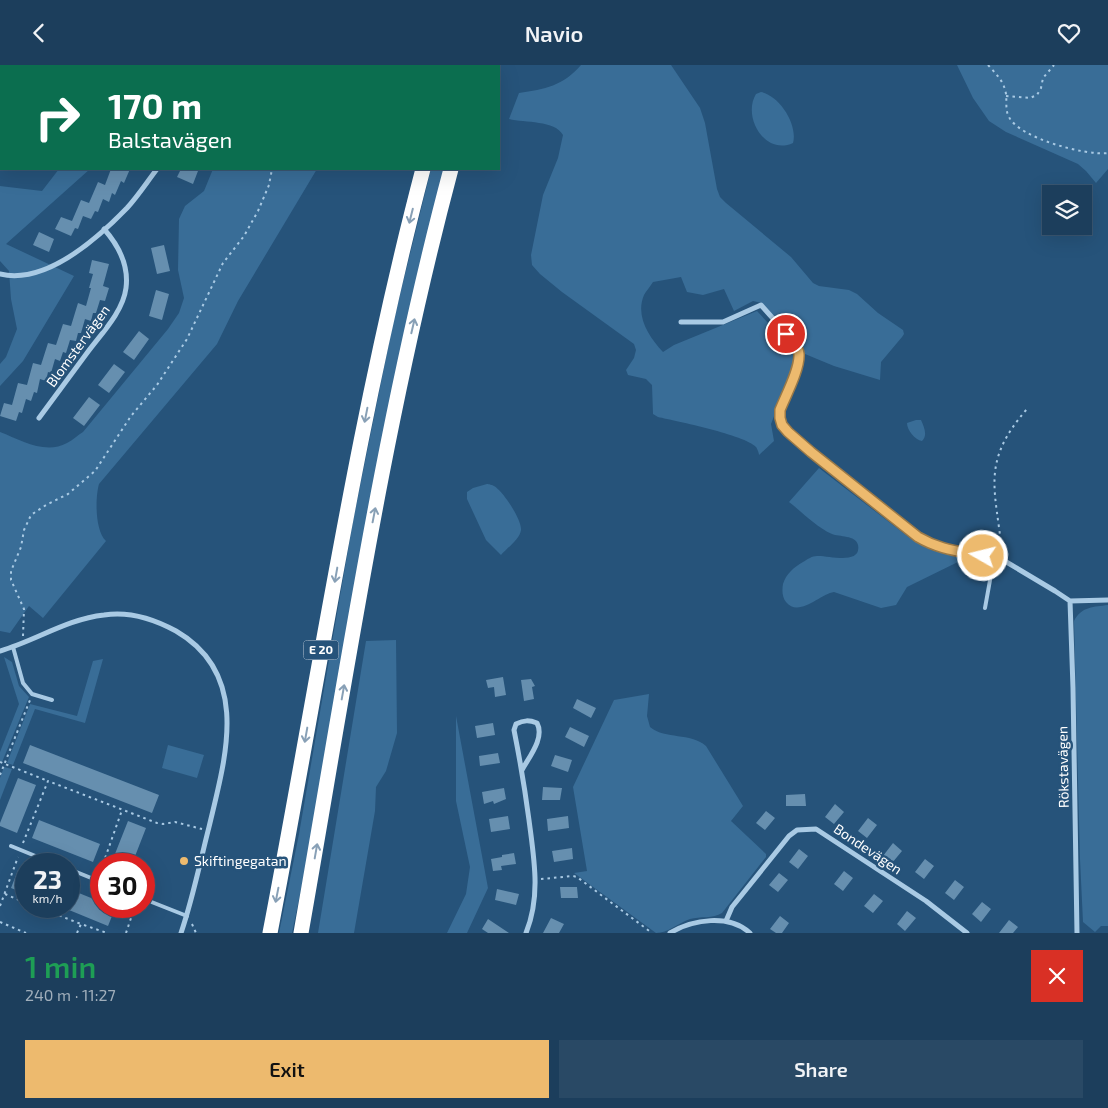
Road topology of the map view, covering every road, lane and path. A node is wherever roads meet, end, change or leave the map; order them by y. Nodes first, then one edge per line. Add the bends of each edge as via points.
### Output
1 (988, 65) edge
2 (1054, 65) edge
3 (1006, 96) junction
4 (1108, 153) edge
5 (156, 170) edge
6 (272, 170) edge
7 (423, 170) edge
8 (451, 170) edge
9 (104, 229) junction
10 (0, 274) edge
11 (681, 322) dead end
12 (1027, 409) dead end
13 (39, 418) dead end
14 (994, 558) junction
15 (1003, 560) junction
16 (1108, 600) edge
17 (1070, 601) junction
18 (985, 607) dead end
19 (23, 643) junction
20 (12, 647) junction
21 (0, 651) edge
22 (30, 698) dead end
23 (52, 700) dead end
24 (0, 762) edge
25 (4, 763) junction
26 (522, 770) junction
27 (0, 775) edge
28 (48, 781) junction
29 (122, 810) junction
30 (208, 831) junction
31 (11, 846) dead end
32 (20, 850) junction
33 (28, 853) edge
34 (107, 853) edge
35 (536, 879) junction
36 (4, 894) junction
37 (15, 898) edge
38 (155, 903) edge
39 (0, 906) edge
40 (187, 916) junction
41 (66, 918) edge
42 (131, 918) edge
43 (726, 921) junction
44 (0, 922) edge
45 (81, 924) junction
46 (26, 933) edge
47 (76, 933) edge
48 (107, 933) edge
49 (126, 933) edge
50 (181, 933) edge
51 (270, 933) edge
52 (301, 933) edge
53 (526, 933) edge
54 (652, 933) edge
55 (670, 933) edge
56 (750, 933) edge
57 (967, 933) edge
58 (1077, 933) edge

1 - 3 path via 997,73
2 - 3 path via 1043,78 1037,95 1030,98
3 - 4 path via 1008,116 1012,122 1032,135 1064,148
5 - 9 street via 128,207
6 - 19 path via 258,211 223,263 187,339 157,385 131,416 95,471 68,494 31,515 10,571 24,609
7 -> 51 highway, E 20 via 385,323 357,460
52 -> 8 highway, E 20 via 382,473 412,328
9 - 10 street via 63,262 26,275 10,277
9 - 13 street, Blomstervägen via 124,259 127,275 123,301
11 - 14 street via 723,322 761,305 793,341 799,355 780,410 782,425 918,537 943,549
12 - 15 path via 1005,438 995,463 994,486
14 - 15 street
14 - 18 lane
15 - 17 street
16 - 17 street
17 - 58 street, Rökstavägen
19 - 20 street
19 - 30 street via 75,621 119,614 150,619 186,637 193,644 219,678 228,725 224,760
20 - 21 street
20 - 23 lane via 23,683 32,694
22 - 25 path
24 - 25 path
25 - 27 path
25 - 28 path
26 - 26 street via 540,737 537,723 530,721 516,724 514,730
26 - 35 street
28 - 29 path
28 - 32 path
29 - 30 path via 157,823 175,822
29 - 34 path
30 - 40 street
31 - 32 lane
32 - 33 lane
32 - 36 path
35 - 53 street via 534,910
35 - 54 path via 573,875
36 - 37 path
36 - 39 path
38 - 40 lane
40 - 50 street
41 - 45 path
42 - 49 path
43 - 55 street via 692,923
43 - 56 street
43 - 57 street, Bondevägen via 732,907 789,836 797,831 816,829 926,901
44 - 46 path
45 - 47 path
45 - 48 path

